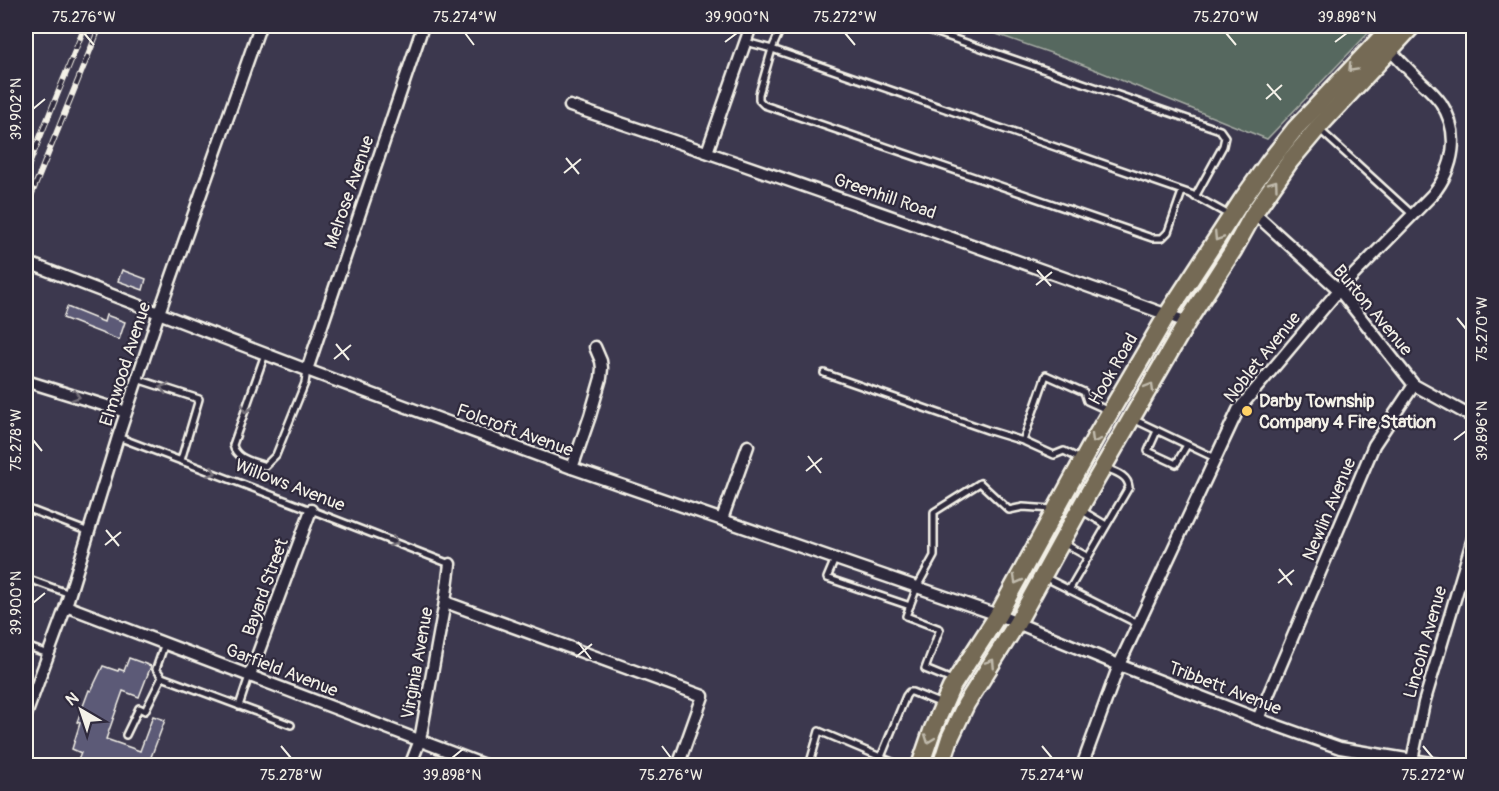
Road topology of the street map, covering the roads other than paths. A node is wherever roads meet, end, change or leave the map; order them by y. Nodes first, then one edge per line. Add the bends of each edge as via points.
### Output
1 (260, 26) edge
2 (423, 26) edge
3 (751, 26) edge
4 (782, 26) edge
5 (917, 26) edge
6 (1392, 26) edge
7 (1412, 26) edge
8 (746, 42) junction
9 (772, 49) junction
10 (1389, 50) junction
11 (570, 106) dead end
12 (1318, 128) junction
13 (707, 152) junction
14 (1182, 192) junction
15 (1195, 197) junction
16 (1254, 213) junction
17 (1413, 215) junction
18 (1232, 216) junction
19 (26, 262) edge
20 (1339, 290) junction
21 (159, 313) junction
22 (1167, 315) junction
23 (1187, 322) junction
24 (595, 347) dead end
25 (265, 354) junction
26 (307, 370) junction
27 (824, 373) dead end
28 (137, 379) junction
29 (26, 381) edge
30 (1414, 385) junction
31 (126, 412) junction
32 (1111, 412) junction
33 (1473, 418) edge
34 (1132, 419) junction
35 (1157, 430) junction
36 (118, 437) junction
37 (1023, 441) junction
38 (1188, 445) junction
39 (748, 446) dead end
40 (1215, 458) junction
41 (181, 460) junction
42 (1083, 460) junction
43 (1104, 467) junction
44 (572, 468) junction
45 (26, 508) edge
46 (1056, 509) junction
47 (311, 510) junction
48 (1080, 510) junction
49 (722, 519) junction
50 (1106, 525) junction
51 (89, 532) junction
52 (1473, 535) edge
53 (1062, 543) junction
54 (1088, 557) junction
55 (835, 559) junction
56 (450, 564) joint
57 (1043, 577) junction
58 (26, 578) edge
59 (917, 588) junction
60 (1069, 590) junction
61 (70, 594) junction
62 (445, 602) junction
63 (66, 606) junction
64 (910, 606) junction
65 (998, 615) junction
66 (1017, 623) junction
67 (1138, 624) junction
68 (165, 643) junction
69 (26, 646) edge
70 (48, 654) junction
71 (1119, 665) junction
72 (250, 675) junction
73 (162, 677) junction
74 (955, 682) junction
75 (944, 704) junction
76 (239, 706) junction
77 (26, 715) edge
78 (1258, 719) junction
79 (291, 725) dead end
80 (126, 735) dead end
81 (420, 740) junction
82 (1412, 760) junction
83 (885, 761) edge
84 (410, 765) edge
85 (487, 765) edge
86 (678, 765) edge
87 (809, 765) edge
88 (902, 765) edge
89 (920, 765) edge
90 (940, 765) edge
91 (1082, 765) edge
92 (1449, 765) edge

1 - 21 street, Elmwood Avenue
2 - 26 street, Melrose Avenue
3 - 8 street
4 - 9 lane
5 - 15 lane via 1220,130 1225,137 1223,146
6 -> 18 main road, Hook Road via 1295,129
7 - 10 main road
8 - 9 lane
8 - 13 street
9 - 14 lane
9 - 14 lane via 759,100 786,113 1152,238 1162,238 1168,232
10 - 12 main road
10 - 17 street, Noblet Avenue via 1441,104 1453,137 1452,159 1442,183
11 - 13 street, Greenhill Road
16 -> 12 main road
12 - 17 lane
13 - 22 street, Greenhill Road
14 - 15 lane
15 - 18 lane
16 - 20 street, Burton Avenue
16 - 23 main road
17 - 20 street, Noblet Avenue
18 -> 22 main road, Hook Road
19 - 21 street, Folcroft Avenue
20 - 30 street, Burton Avenue
20 - 40 street, Noblet Avenue via 1238,410
21 - 25 street, Folcroft Avenue
21 - 28 street, Elmwood Avenue
22 - 23 street, Greenhill Road
22 - 32 main road, Hook Road
34 -> 23 main road
24 - 44 street via 603,368
25 - 26 street, Folcroft Avenue
25 -> 26 lane via 233,445 234,452 241,457 265,466 276,455
26 - 44 street, Folcroft Avenue
27 - 37 lane
28 - 31 street, Elmwood Avenue
41 -> 28 lane via 199,399
29 -> 31 street
30 - 33 street, Burton Avenue
30 - 78 street, Newlin Avenue via 1374,445
31 - 36 street, Elmwood Avenue
32 - 37 lane via 1087,401 1084,392 1046,375
32 -> 42 main road, Hook Road
34 - 35 lane
34 - 43 main road
35 - 38 lane
35 - 38 lane via 1148,451 1176,464
36 - 41 lane, Willows Avenue
36 - 51 street, Elmwood Avenue
37 - 42 lane via 1054,455 1064,451
38 - 40 lane
39 - 49 street
40 - 67 street, Noblet Avenue
41 -> 47 lane, Willows Avenue
42 - 46 main road, Hook Road
43 - 48 main road
43 - 50 lane via 1126,478 1129,487
44 - 49 street, Folcroft Avenue
45 - 51 lane
46 - 59 lane via 1009,510 980,483 934,512 934,556
46 -> 65 main road, Hook Road
47 -> 56 lane, Willows Avenue
47 - 72 street, Bayard Street
48 - 50 lane
48 - 53 main road
49 - 55 street, Folcroft Avenue
50 - 54 lane
51 - 61 street, Elmwood Avenue
52 - 82 street, Lincoln Avenue via 1424,702
53 - 54 lane
53 - 57 main road
54 - 60 lane
55 - 59 street, Folcroft Avenue
55 - 64 lane via 828,578
56 - 62 street, Virginia Avenue
57 - 60 lane
57 - 66 main road
58 - 61 lane
59 - 64 lane
59 - 65 street, Folcroft Avenue
60 - 67 lane
61 - 63 street, Elmwood Avenue
62 - 81 street, Virginia Avenue
62 - 86 street via 703,696
63 - 68 street, Garfield Avenue
63 - 70 street, Elmwood Avenue
64 - 74 lane via 906,616 940,629 925,669
65 - 66 street, Tribbett Avenue
65 - 74 main road, Hook Road
66 - 71 street, Tribbett Avenue
90 -> 66 main road via 966,704
67 - 71 street, Noblet Avenue
68 - 72 street, Garfield Avenue
68 - 73 lane via 156,669
69 - 70 lane
70 - 77 street, Elmwood Avenue
71 - 78 street, Tribbett Avenue
71 - 91 street, Noblet Avenue
72 - 76 lane
72 - 81 street, Garfield Avenue
73 - 76 lane
73 - 80 lane via 145,711 139,708
74 - 75 main road, Hook Road
75 - 83 lane via 909,692
75 -> 89 main road, Hook Road
76 - 79 lane
78 - 82 street, Tribbett Avenue via 1340,748
81 - 84 street, Virginia Avenue
81 - 85 street, Garfield Avenue
82 - 92 street, Tribbett Avenue
83 - 87 lane via 819,731
83 - 88 lane

